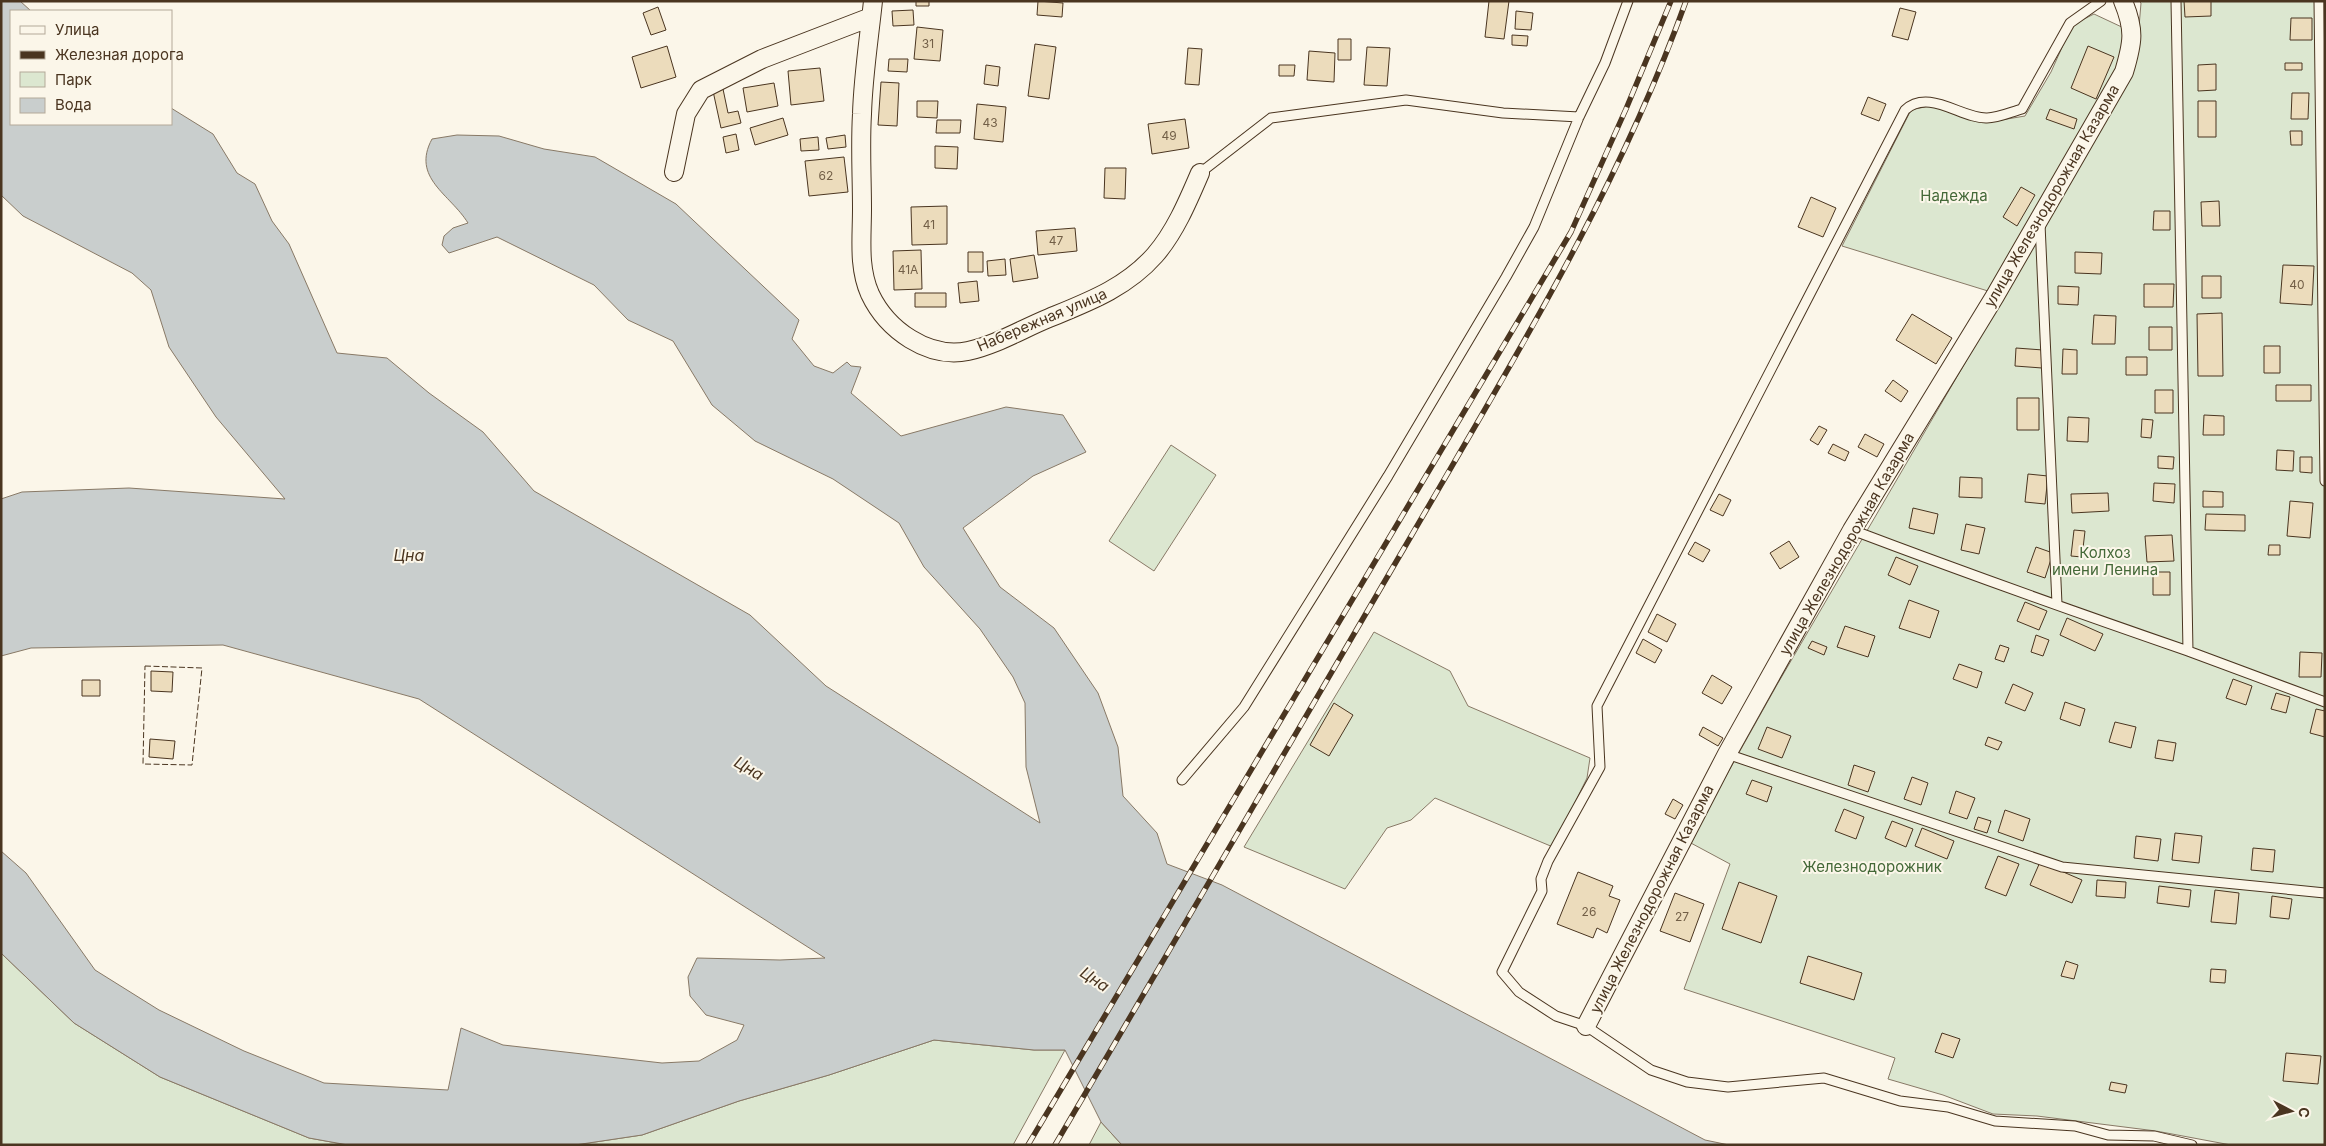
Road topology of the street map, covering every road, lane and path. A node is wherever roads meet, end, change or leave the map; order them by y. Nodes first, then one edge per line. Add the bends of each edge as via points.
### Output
1 (1628, 1) edge
2 (2102, 1) edge
3 (2123, 1) edge
4 (2176, 1) edge
5 (2319, 1) edge
6 (872, 9) edge
7 (1579, 117) junction
8 (674, 172) dead end
9 (1200, 172) joint
10 (2040, 217) junction
11 (2325, 481) edge
12 (1852, 530) junction
13 (2057, 604) junction
14 (2188, 651) junction
15 (2325, 702) edge
16 (1727, 754) junction
17 (1182, 780) dead end
18 (2325, 893) edge
19 (1586, 1026) junction
20 (2192, 1145) edge

1 - 7 lane via 1605,63
2 - 19 lane via 2070,23 2022,109 1987,118 1928,102 1912,104 1905,110 1597,706 1600,767 1548,862 1541,880 1542,892 1502,972 1519,992 1556,1016
3 - 10 street, улица Железнодорожная Казарма via 2132,21 2133,35 2124,72
4 - 14 lane
5 - 11 lane
6 - 8 street via 701,90 686,114
6 - 9 street, Набережная улица via 862,114 860,254 871,296 905,337 920,345 939,350 966,351 992,344 1104,295 1126,282 1155,255 1183,212
7 - 9 lane via 1503,113 1406,100 1271,118
7 - 17 lane via 1534,227 1388,476 1244,707
10 - 12 street, улица Железнодорожная Казарма
10 - 13 lane
12 - 13 lane
12 - 16 street, улица Железнодорожная Казарма
13 - 14 lane
14 - 15 lane
16 - 18 lane via 2062,868
16 - 19 street, улица Железнодорожная Казарма
19 - 20 lane via 1651,1070 1687,1082 1728,1087 1824,1078 1900,1101 1948,1107 1995,1121 2075,1126 2108,1135 2154,1136

